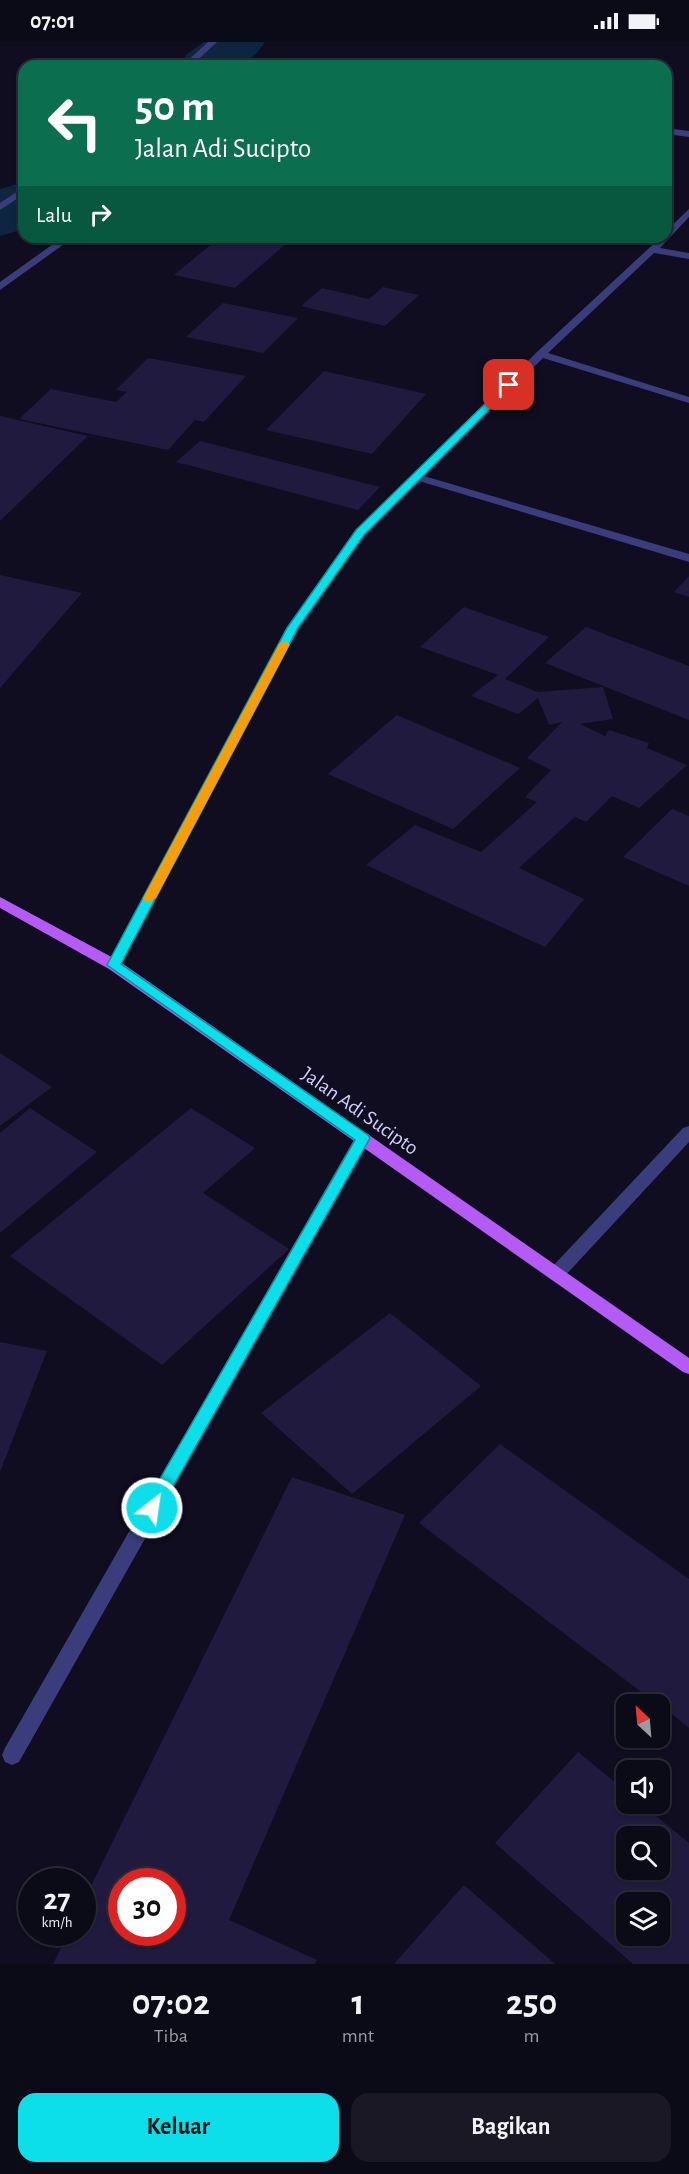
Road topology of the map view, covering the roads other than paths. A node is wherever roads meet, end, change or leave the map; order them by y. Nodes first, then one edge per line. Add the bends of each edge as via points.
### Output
1 (213, 42) edge
2 (193, 60) edge
3 (672, 132) edge
4 (689, 134) edge
5 (18, 194) edge
6 (0, 207) edge
7 (689, 212) edge
8 (672, 230) edge
9 (61, 243) edge
10 (660, 243) edge
11 (654, 250) junction
12 (689, 256) edge
13 (0, 287) edge
14 (541, 354) junction
15 (689, 400) edge
16 (416, 477) junction
17 (689, 558) edge
18 (0, 902) edge
19 (114, 965) junction
20 (689, 1132) edge
21 (363, 1138) junction
22 (557, 1274) junction
23 (689, 1367) edge
24 (12, 1755) dead end

1 - 2 street
3 - 4 street
5 - 6 street
7 - 8 street
9 - 13 street
10 - 11 street
11 - 12 street
11 - 14 street
14 - 15 street
14 - 16 street
16 - 17 street
16 - 19 street via 360,532 293,628
18 - 19 main road, Jalan Adi Sucipto
19 - 21 main road, Jalan Adi Sucipto
20 - 22 street
21 - 22 main road, Jalan Adi Sucipto
21 - 24 street
22 - 23 main road, Jalan Adi Sucipto

